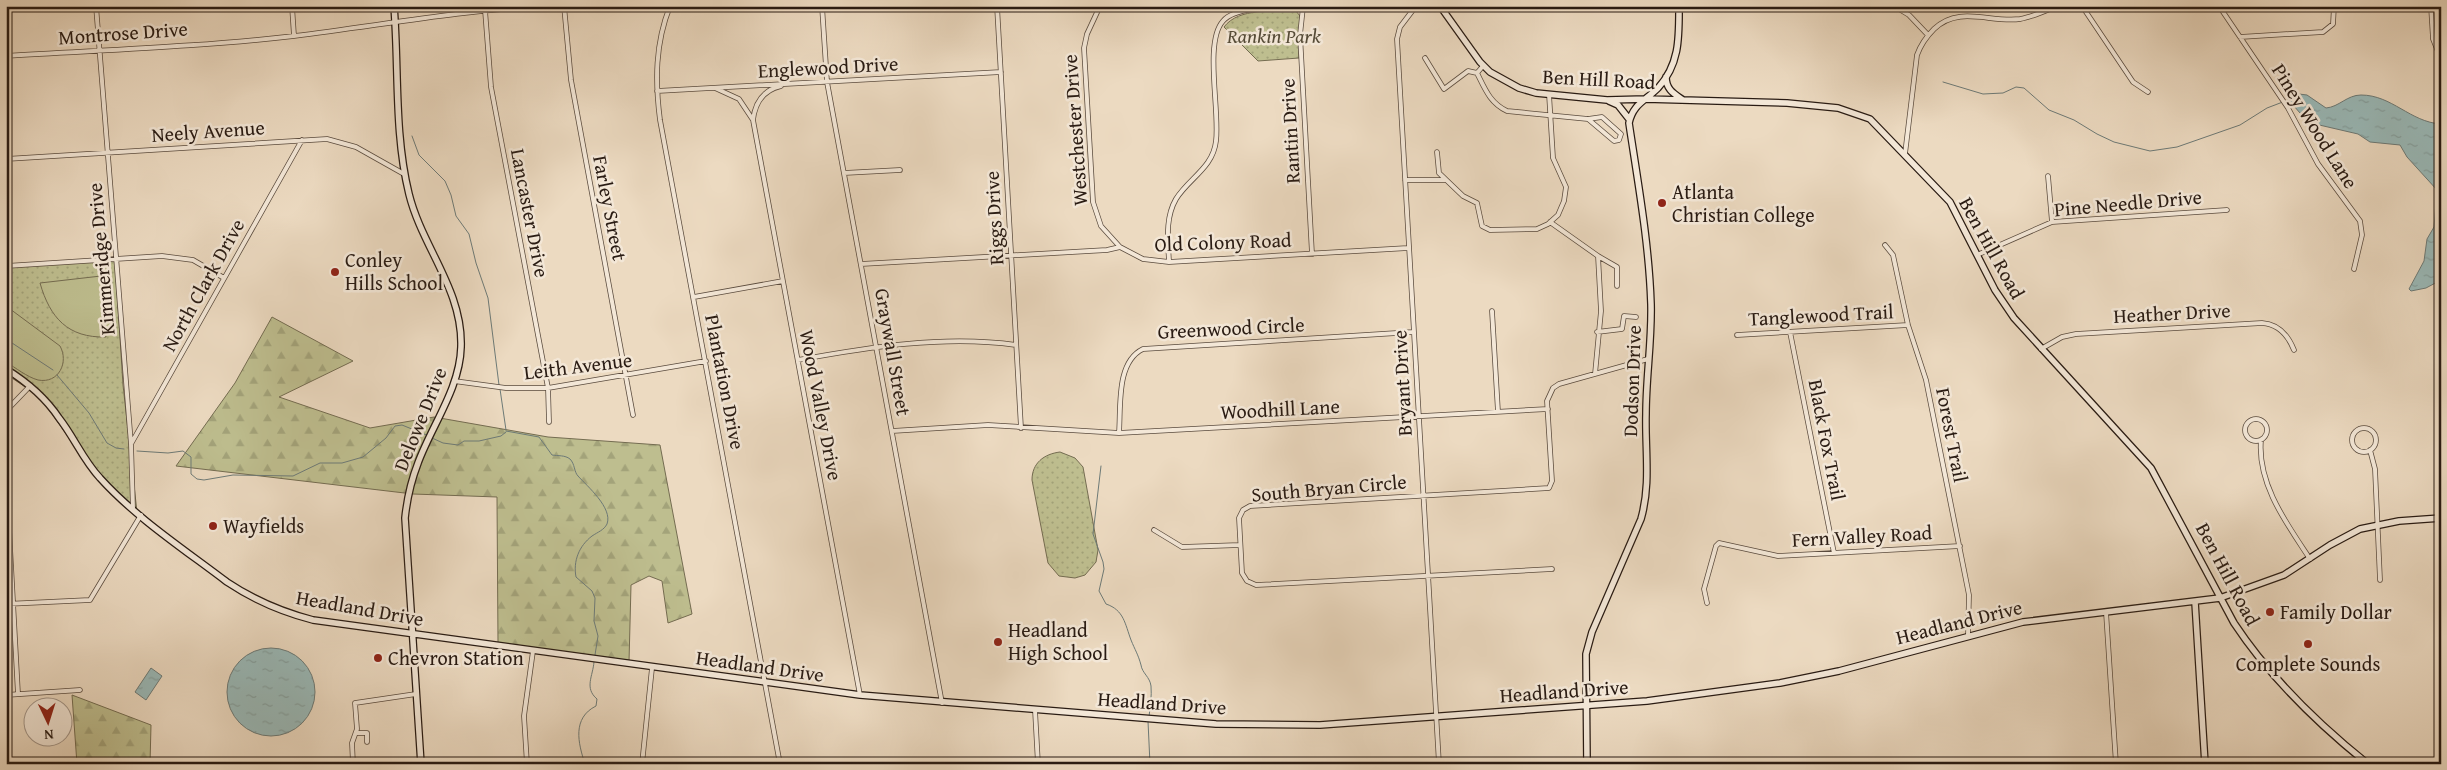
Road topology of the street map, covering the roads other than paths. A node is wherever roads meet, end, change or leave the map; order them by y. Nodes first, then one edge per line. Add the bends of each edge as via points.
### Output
1 (96, 6) edge
2 (292, 6) edge
3 (394, 6) edge
4 (540, 6) edge
5 (564, 6) edge
6 (670, 6) edge
7 (822, 6) edge
8 (997, 6) edge
9 (1100, 6) edge
10 (1416, 6) edge
11 (1440, 6) edge
12 (1679, 6) edge
13 (1894, 6) edge
14 (2057, 6) edge
15 (2082, 6) edge
16 (2219, 6) edge
17 (2334, 6) edge
18 (2431, 6) edge
19 (1303, 7) edge
20 (494, 8) edge
21 (485, 10) junction
22 (395, 22) junction
23 (1928, 35) junction
24 (294, 36) junction
25 (2240, 37) junction
26 (99, 50) junction
27 (6, 56) edge
28 (1425, 58) dead end
29 (2441, 59) edge
30 (1483, 66) junction
31 (1001, 72) junction
32 (1478, 73) junction
33 (1666, 76) junction
34 (826, 82) junction
35 (800, 83) junction
36 (715, 88) junction
37 (657, 91) junction
38 (2148, 92) dead end
39 (1550, 94) junction
40 (1646, 99) junction
41 (1607, 100) junction
42 (1682, 100) junction
43 (1550, 114) junction
44 (1588, 119) junction
45 (753, 120) junction
46 (1629, 120) junction
47 (302, 140) junction
48 (108, 152) junction
49 (1437, 152) dead end
50 (1905, 154) junction
51 (6, 159) edge
52 (900, 170) dead end
53 (844, 173) junction
54 (404, 174) junction
55 (2048, 176) dead end
56 (1405, 180) junction
57 (1444, 180) junction
58 (2227, 210) dead end
59 (1550, 222) junction
60 (2052, 222) junction
61 (1885, 245) dead end
62 (1120, 247) junction
63 (1408, 248) junction
64 (1312, 254) junction
65 (1011, 255) junction
66 (1978, 255) junction
67 (1598, 256) junction
68 (116, 259) junction
69 (1169, 262) junction
70 (861, 264) junction
71 (6, 266) edge
72 (2354, 269) dead end
73 (224, 278) junction
74 (783, 281) junction
75 (1617, 286) dead end
76 (694, 297) junction
77 (1492, 311) dead end
78 (1636, 317) dead end
79 (1908, 325) junction
80 (1414, 332) junction
81 (1597, 332) junction
82 (1790, 332) junction
83 (1737, 335) dead end
84 (1016, 345) junction
85 (877, 346) junction
86 (2041, 349) junction
87 (2294, 350) dead end
88 (1648, 359) junction
89 (798, 360) junction
90 (706, 361) junction
91 (6, 369) edge
92 (1595, 374) junction
93 (626, 376) junction
94 (454, 381) junction
95 (31, 385) junction
96 (548, 388) junction
97 (1548, 409) junction
98 (6, 411) edge
99 (1498, 412) junction
100 (633, 415) dead end
101 (1419, 416) junction
102 (549, 422) dead end
103 (1021, 428) junction
104 (892, 431) junction
105 (1119, 433) junction
106 (2261, 440) junction
107 (131, 444) junction
108 (2370, 450) junction
109 (6, 474) edge
110 (1423, 496) junction
111 (7, 509) edge
112 (134, 509) junction
113 (141, 515) junction
114 (2441, 518) edge
115 (2378, 524) junction
116 (1154, 530) dead end
117 (1240, 545) junction
118 (1960, 546) junction
119 (1834, 553) junction
120 (2310, 559) junction
121 (1552, 569) dead end
122 (1428, 576) junction
123 (2380, 580) dead end
124 (2220, 598) junction
125 (2196, 602) junction
126 (13, 603) junction
127 (1707, 603) dead end
128 (6, 604) edge
129 (2106, 612) junction
130 (412, 634) junction
131 (1968, 635) junction
132 (533, 651) junction
133 (652, 668) junction
134 (765, 684) junction
135 (80, 690) dead end
136 (18, 694) junction
137 (416, 694) junction
138 (6, 695) edge
139 (860, 695) junction
140 (942, 702) junction
141 (1585, 706) junction
142 (1035, 710) junction
143 (1437, 717) junction
144 (357, 729) junction
145 (367, 742) dead end
146 (353, 764) edge
147 (421, 764) edge
148 (527, 764) edge
149 (642, 764) edge
150 (780, 764) edge
151 (1038, 764) edge
152 (1439, 764) edge
153 (1587, 764) edge
154 (2116, 764) edge
155 (2205, 764) edge
156 (2368, 764) edge

1 - 26 street, Kimmeridge Drive
2 - 24 street
3 - 22 street, Delowe Drive
4 - 20 street, Montrose Drive
5 - 93 street, Farley Street via 571,80
6 - 37 street, Plantation Drive via 659,45
7 - 34 street, Graywall Street
8 - 31 street, Riggs Drive
9 - 62 street, Westchester Drive via 1084,48 1093,202 1101,226
10 - 56 street, Bryant Drive via 1400,27 1397,39
11 - 30 street, Ben Hill Road
12 - 33 street via 1678,51
13 - 23 street via 1909,15
14 - 23 street via 2020,19 1954,16 1941,22
15 - 38 street via 2133,82
16 - 25 street, Piney Wood Lane
17 - 25 street via 2333,24 2323,32
18 - 29 street via 2433,39
19 - 64 street, Rantin Drive via 1300,35
19 - 69 street via 1240,11 1226,18 1217,29 1214,44 1216,143 1206,166 1182,190 1172,208 1167,228
20 - 21 street, Montrose Drive
21 - 22 street, Montrose Drive
21 - 96 street, Lancaster Drive via 491,87
22 - 24 street, Montrose Drive
22 - 54 street, Delowe Drive
23 - 50 street via 1917,55
24 - 26 street, Montrose Drive
25 - 72 street, Piney Wood Lane via 2288,108 2318,164 2360,221 2362,234
26 - 27 street, Montrose Drive
26 - 48 street, Kimmeridge Drive
28 - 32 street via 1444,89 1468,71
30 - 32 street
30 - 39 street, Ben Hill Road via 1504,82
31 - 34 street, Englewood Drive
31 - 65 street, Riggs Drive
32 - 43 street via 1498,107 1507,111
33 - 40 street
33 - 42 street via 1666,84 1672,93
34 - 35 street, Englewood Drive
34 - 53 street, Graywall Street
35 - 36 street, Englewood Drive
35 - 45 street via 766,92 757,104
36 - 37 street, Englewood Drive
36 - 45 street, Wood Valley Drive via 739,99
37 - 76 street, Plantation Drive
39 - 41 street, Ben Hill Road
39 - 43 street
40 - 41 street, Ben Hill Road
40 - 42 street, Ben Hill Road
40 - 46 street via 1632,110
41 - 46 street via 1618,104
42 - 50 street, Ben Hill Road via 1752,101 1838,108 1870,120
43 - 44 street
43 - 59 street via 1554,158 1566,187 1558,215
44 - 44 street via 1614,141 1619,140 1621,134 1602,117
45 - 74 street, Wood Valley Drive
46 - 88 street, Dodson Drive via 1649,260
47 - 48 street, Neely Avenue
47 - 54 street, Neely Avenue via 327,139 346,143
47 - 73 street, North Clark Drive
48 - 51 street, Neely Avenue
48 - 68 street, Kimmeridge Drive
49 - 57 street via 1439,174
50 - 66 street, Ben Hill Road via 1950,202
52 - 53 street
53 - 70 street, Graywall Street
54 - 94 street, Delowe Drive via 417,221 448,284 459,316 461,348
55 - 60 street
56 - 57 street
56 - 63 street, Bryant Drive
57 - 59 street via 1477,203 1482,226 1490,230 1537,229
58 - 60 street, Pine Needle Drive
59 - 67 street
60 - 66 street, Pine Needle Drive
61 - 79 street, Forest Trail via 1893,255
62 - 65 street
62 - 69 street, Old Colony Road via 1144,259
63 - 64 street, Old Colony Road
63 - 80 street, Bryant Drive
64 - 69 street, Old Colony Road
65 - 70 street
65 - 84 street, Riggs Drive
66 - 86 street, Ben Hill Road via 2004,305
67 - 75 street via 1617,267
67 - 81 street via 1601,311
68 - 71 street
68 - 73 street via 181,257 204,265
68 - 107 street, Kimmeridge Drive
70 - 85 street, Graywall Street
73 - 107 street, North Clark Drive
74 - 76 street
74 - 89 street, Wood Valley Drive
76 - 90 street, Plantation Drive
77 - 99 street
78 - 81 street via 1624,316 1622,329
79 - 82 street, Tanglewood Trail
79 - 118 street, Forest Trail via 1926,380
80 - 101 street, Bryant Drive
80 - 105 street, Greenwood Circle via 1143,349 1131,356 1124,369
81 - 92 street
82 - 83 street, Tanglewood Trail
82 - 119 street, Black Fox Trail
84 - 85 street via 980,342
84 - 103 street, Riggs Drive
85 - 89 street
85 - 104 street, Graywall Street
86 - 87 street, Heather Drive via 2062,337 2076,334 2270,323 2290,340
86 - 124 street, Ben Hill Road via 2151,468
88 - 92 street
88 - 141 street, Dodson Drive via 1646,501 1588,642 1584,665
89 - 139 street, Wood Valley Drive
90 - 93 street, Leith Avenue
90 - 134 street, Plantation Drive
91 - 95 street, Headland Drive
92 - 97 street via 1553,388 1549,394
93 - 96 street, Leith Avenue
93 - 100 street, Farley Street
94 - 96 street, Leith Avenue via 506,388
94 - 130 street, Delowe Drive via 418,463 407,500 405,536
95 - 98 street
95 - 112 street, Headland Drive via 60,419 99,478
96 - 102 street, Lancaster Drive
97 - 99 street, Woodhill Lane
97 - 110 street, South Bryan Circle via 1552,481 1549,488
99 - 101 street, Woodhill Lane
101 - 105 street, Woodhill Lane
101 - 110 street, Bryant Drive
103 - 104 street, Woodhill Lane via 988,425
103 - 105 street, Woodhill Lane
104 - 140 street, Graywall Street
106 - 106 street via 2267,434 2266,425 2260,419 2251,420 2245,426 2246,435 2252,441
106 - 120 street via 2264,475 2290,528
107 - 112 street, Kimmeridge Drive
108 - 108 street via 2375,442 2373,433 2365,429 2357,431 2352,438 2354,447 2362,452
108 - 115 street via 2375,468
109 - 111 street
110 - 117 street, South Bryan Circle via 1250,506 1239,518
110 - 122 street, Bryant Drive
111 - 126 street
112 - 113 street, Headland Drive
113 - 126 street via 90,600
113 - 130 street, Headland Drive via 227,582 266,605 313,620
114 - 115 street, Headland Drive
115 - 120 street, Headland Drive via 2344,536
115 - 123 street
116 - 117 street via 1182,547
117 - 122 street, South Bryan Circle via 1242,573 1256,585
118 - 119 street, Fern Valley Road
118 - 131 street, Forest Trail via 1969,595
119 - 127 street, Fern Valley Road via 1778,556 1719,543 1704,589
120 - 124 street, Headland Drive via 2284,575
121 - 122 street, South Bryan Circle
122 - 143 street, Bryant Drive
124 - 125 street, Headland Drive
124 - 156 street, Ben Hill Road via 2260,659 2328,730
125 - 129 street, Headland Drive
125 - 155 street
126 - 128 street
126 - 136 street
129 - 131 street, Headland Drive via 2023,622
129 - 154 street
130 - 132 street, Headland Drive
130 - 137 street, Delowe Drive
131 - 141 street, Headland Drive via 1839,671 1780,683 1689,697
132 - 133 street, Headland Drive
132 - 148 street via 524,716
133 - 134 street, Headland Drive
133 - 149 street
134 - 139 street, Headland Drive
134 - 150 street, Plantation Drive
135 - 136 street
136 - 138 street
137 - 144 street via 355,703
137 - 147 street, Delowe Drive
139 - 140 street, Headland Drive
140 - 142 street, Headland Drive
141 - 143 street, Headland Drive
141 - 153 street, Dodson Drive
142 - 143 street, Headland Drive via 1262,726
142 - 151 street
143 - 152 street, Bryant Drive
144 - 145 street via 357,733 367,733
144 - 146 street via 352,743

